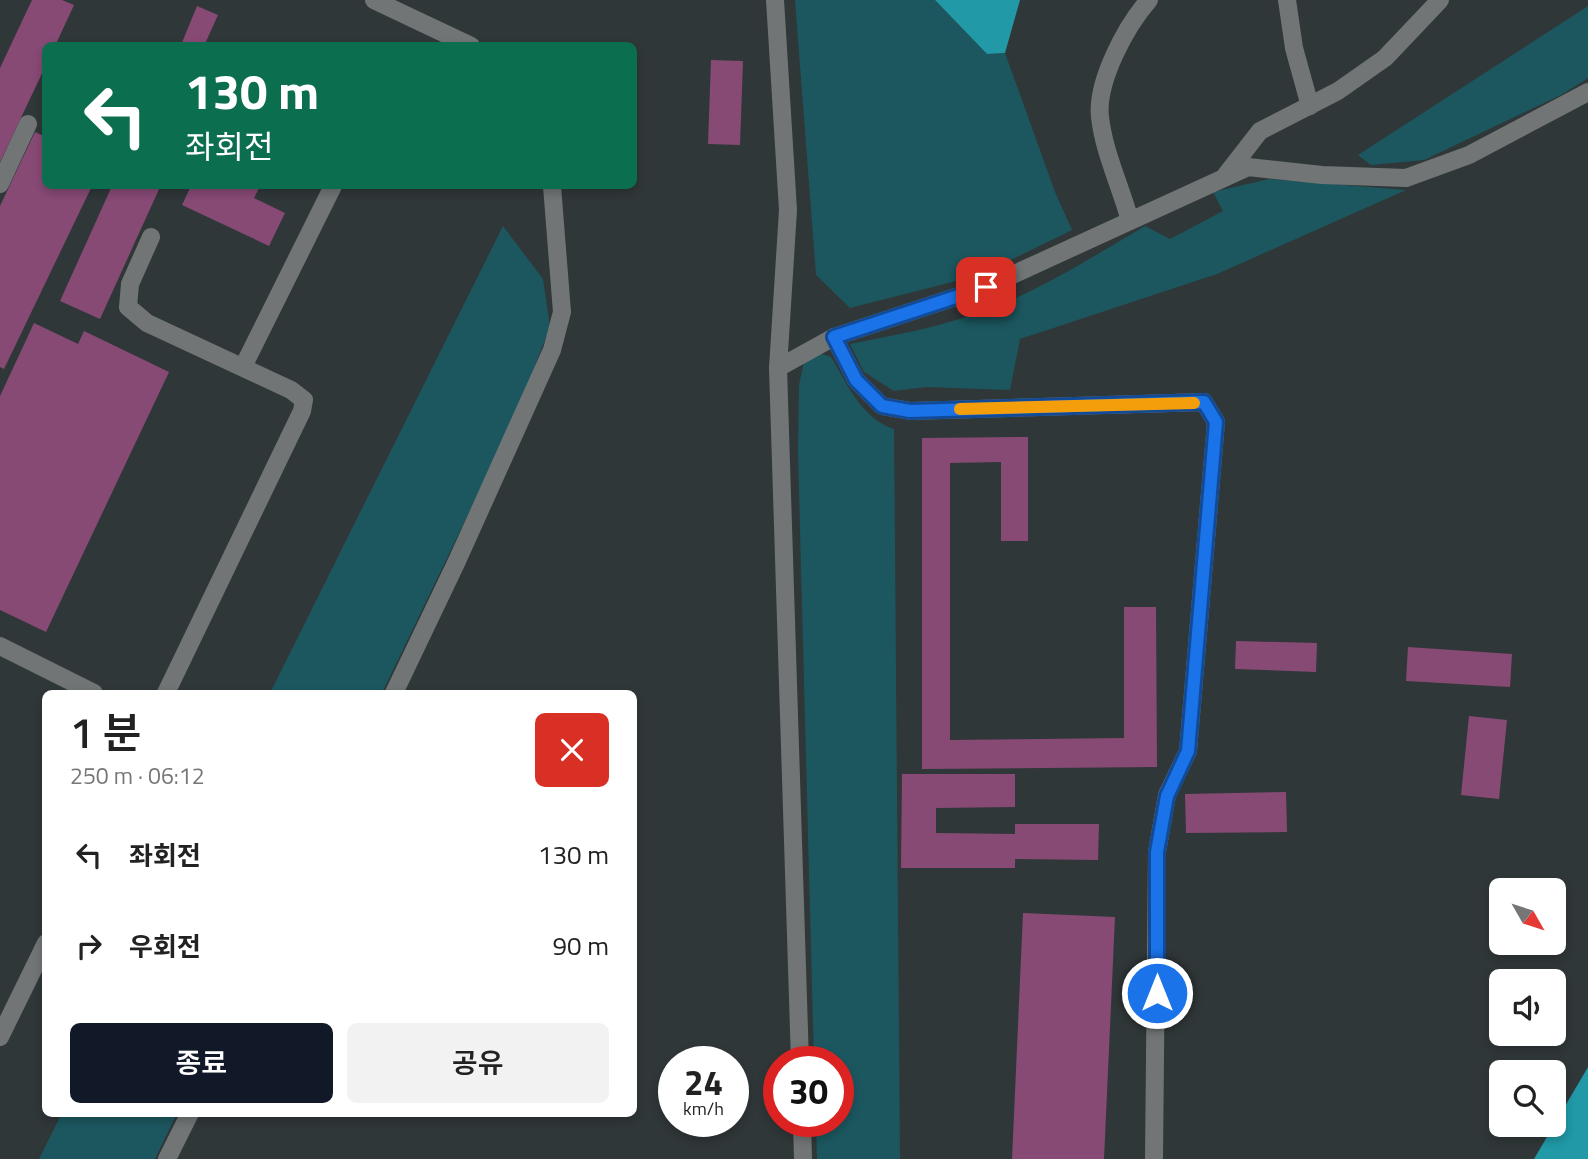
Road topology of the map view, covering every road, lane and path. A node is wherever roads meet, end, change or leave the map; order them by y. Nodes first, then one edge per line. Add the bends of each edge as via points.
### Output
1 (374, 0) edge
2 (775, 0) edge
3 (1149, 0) edge
4 (1287, 0) edge
5 (1440, 0) edge
6 (463, 42) edge
7 (1588, 92) edge
8 (1310, 106) junction
9 (28, 124) dead end
10 (1223, 179) junction
11 (0, 184) edge
12 (332, 189) edge
13 (552, 189) edge
14 (1130, 222) junction
15 (151, 237) dead end
16 (834, 337) junction
17 (243, 368) junction
18 (778, 368) junction
19 (0, 646) edge
20 (88, 690) edge
21 (167, 690) edge
22 (395, 690) edge
23 (42, 951) edge
24 (0, 1037) edge
25 (799, 1046) edge
26 (188, 1117) edge
27 (802, 1137) edge
28 (167, 1159) edge
29 (803, 1159) edge
30 (1154, 1159) edge

1 - 6 street
2 - 18 street via 788,210
3 - 14 street via 1109,63 1100,115
4 - 8 street
5 - 8 street via 1385,58
7 - 10 street via 1469,155 1406,178 1248,167
8 - 10 street via 1260,131
9 - 11 street
10 - 14 street
12 - 17 street
13 - 22 street via 562,312 552,350
14 - 16 street via 986,287
15 - 17 street via 130,284 128,307 146,323
16 - 18 street
16 - 30 street via 856,380 882,406 910,411 1204,402 1216,422 1188,751 1167,796 1157,852
17 - 21 street via 291,390 304,400 302,411
18 - 25 street
19 - 20 street
23 - 24 street
26 - 28 street
27 - 29 street

